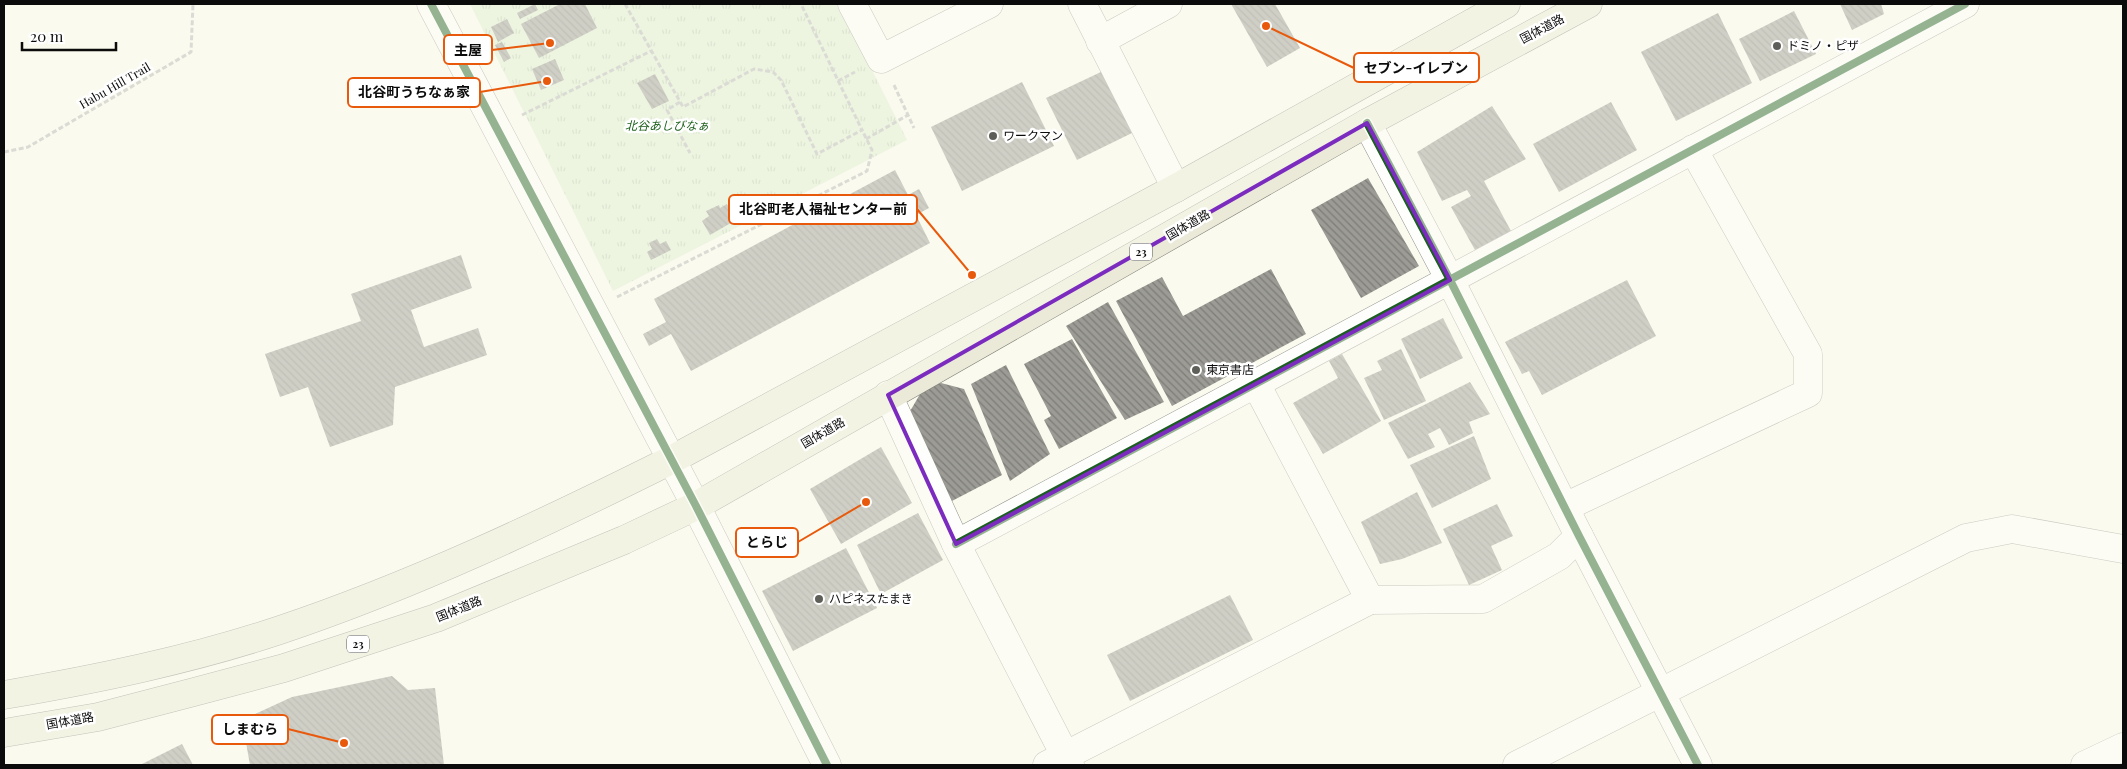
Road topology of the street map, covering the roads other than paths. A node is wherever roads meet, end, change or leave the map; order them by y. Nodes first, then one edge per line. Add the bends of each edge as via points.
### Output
1 (431, 4) edge
2 (852, 4) edge
3 (989, 4) edge
4 (1082, 4) edge
5 (1168, 4) edge
6 (1588, 4) edge
7 (1965, 4) edge
8 (1498, 6) edge
9 (1100, 41) junction
10 (1368, 123) junction
11 (1693, 149) junction
12 (1176, 188) junction
13 (1450, 280) junction
14 (1256, 384) junction
15 (888, 396) junction
16 (672, 460) junction
17 (696, 506) junction
18 (1565, 507) junction
19 (1579, 536) junction
20 (956, 544) junction
21 (2123, 549) edge
22 (1370, 600) junction
23 (1662, 693) junction
24 (4, 695) edge
25 (4, 732) edge
26 (2123, 747) edge
27 (1061, 762) edge
28 (827, 765) edge
29 (1517, 765) edge
30 (1698, 765) edge
31 (2085, 765) edge

1 - 16 street
2 - 3 street via 881,59
4 - 9 street
5 - 9 street
6 - 10 main road, 国体道路 / 23
7 - 11 street
8 - 12 main road
9 - 12 street
10 - 13 street
10 - 15 main road, 国体道路 / 23
11 - 13 street
11 - 18 street via 1808,354 1808,393
12 - 16 main road
13 - 14 street
13 - 18 street
14 - 20 street
14 - 22 street
15 - 17 main road, 国体道路 / 23
15 - 20 street
16 - 17 street
16 - 24 main road via 400,586 279,630 190,657 92,680
17 - 25 main road, 国体道路 / 23 via 541,576 417,625 284,668 98,717
17 - 28 street
18 - 19 street
19 - 22 street via 1559,556 1483,599
19 - 23 street
20 - 27 street
21 - 23 street via 2012,529 1966,538
22 - 27 street
23 - 29 street
23 - 30 street
26 - 31 street

